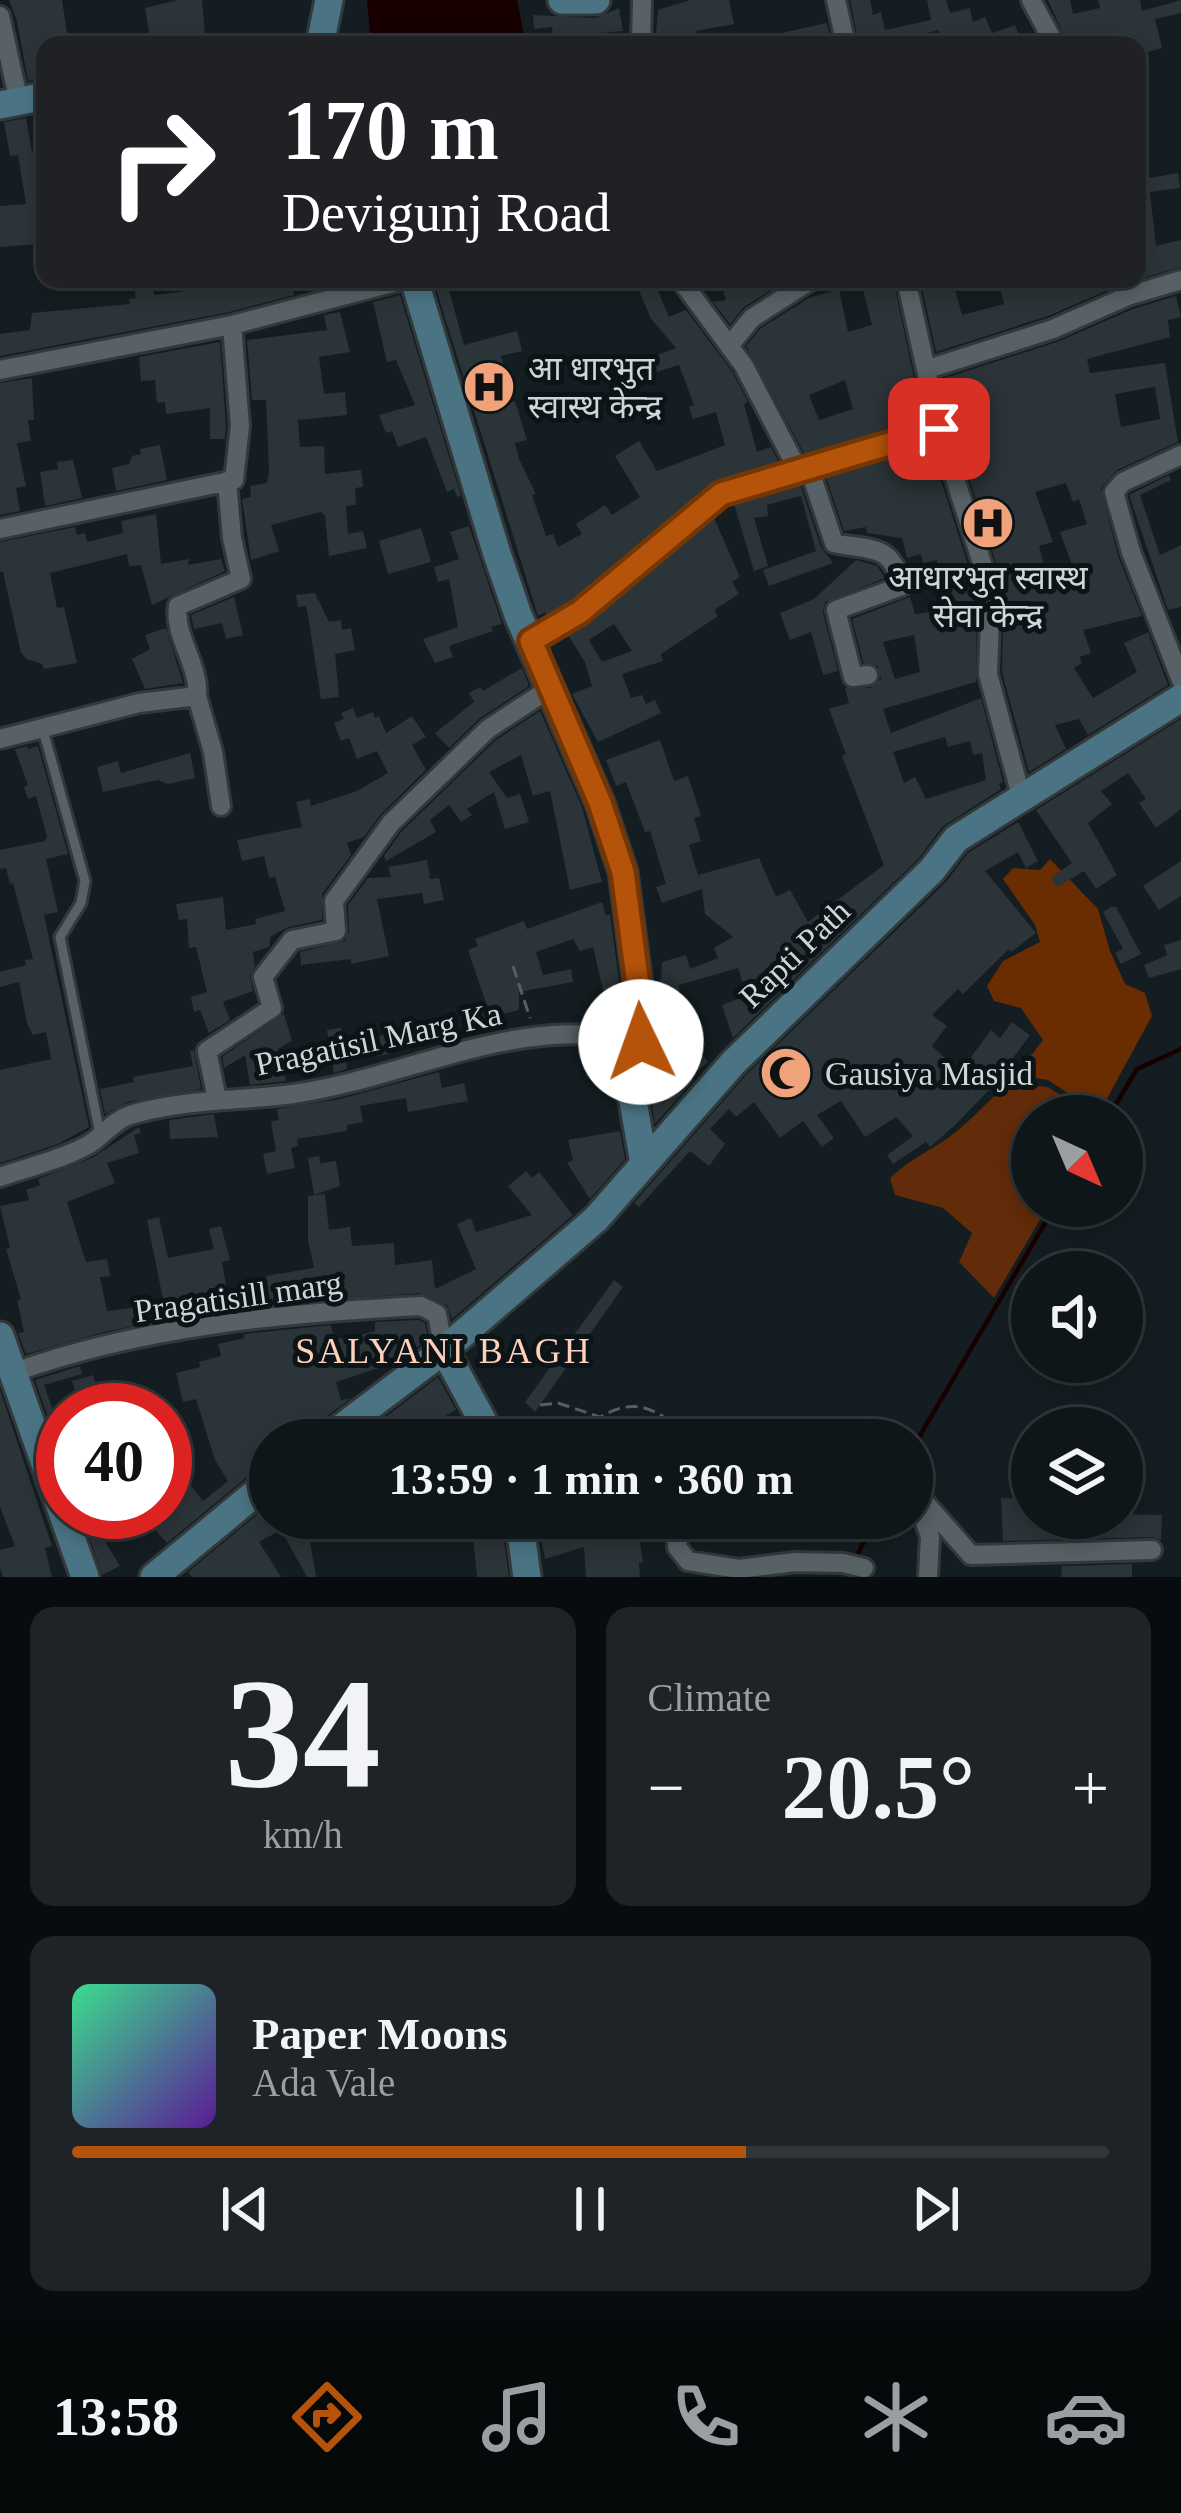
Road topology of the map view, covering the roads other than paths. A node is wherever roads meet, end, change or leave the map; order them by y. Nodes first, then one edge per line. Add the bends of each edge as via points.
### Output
1 (329, 0) edge
2 (596, 0) edge
3 (642, 0) edge
4 (836, 0) edge
5 (1031, 0) edge
6 (563, 2) edge
7 (0, 16) edge
8 (316, 36) edge
9 (640, 36) edge
10 (844, 36) edge
11 (1050, 36) edge
12 (21, 101) edge
13 (1181, 283) edge
14 (1146, 286) edge
15 (375, 288) edge
16 (413, 288) edge
17 (686, 288) edge
18 (799, 288) edge
19 (908, 288) edge
20 (1126, 288) edge
21 (232, 325) junction
22 (728, 346) junction
23 (928, 369) junction
24 (0, 370) edge
25 (939, 429) junction
26 (1181, 455) edge
27 (803, 469) junction
28 (227, 482) junction
29 (0, 529) edge
30 (531, 641) junction
31 (868, 675) dead end
32 (1181, 680) edge
33 (552, 687) junction
34 (197, 696) junction
35 (1181, 698) edge
36 (43, 729) junction
37 (0, 739) edge
38 (1021, 796) junction
39 (221, 806) dead end
40 (641, 1042) junction
41 (217, 1099) junction
42 (100, 1134) junction
43 (644, 1164) junction
44 (0, 1177) edge
45 (444, 1350) junction
46 (4, 1352) edge
47 (353, 1419) edge
48 (482, 1419) edge
49 (249, 1498) edge
50 (933, 1510) edge
51 (522, 1539) edge
52 (678, 1539) edge
53 (930, 1539) edge
54 (1152, 1550) dead end
55 (864, 1568) dead end
56 (86, 1577) edge
57 (154, 1577) edge
58 (527, 1577) edge
59 (928, 1577) edge

1 - 8 main road
2 - 6 main road
3 - 9 street
4 - 10 street
5 - 11 street
7 - 12 street
13 - 14 street
15 - 21 street
16 - 30 main road
17 - 22 street
18 - 22 street via 752,318
19 - 23 street
20 - 23 street via 1053,329
21 - 24 street
21 - 28 street via 240,426 235,480
22 - 27 street
23 - 25 street
25 - 27 street
25 - 38 street via 991,591 988,674
26 - 32 street via 1114,492
27 - 30 street via 721,494 580,612
27 - 31 street via 834,543 873,546 897,566 902,586 836,610 853,677
28 - 29 street
28 - 34 street via 241,579 178,606 176,619
30 - 33 main road
33 - 40 main road via 623,872
33 - 41 street via 488,730 391,823 334,901 336,931 292,940 263,977 272,1008 207,1051
34 - 36 street
34 - 39 street
35 - 38 main road, Rapti Path
36 - 37 street
36 - 42 lane via 85,880 60,937
38 - 43 main road, Rapti Path via 956,839
40 - 41 street, Pragatisil Marg Ka via 570,1032 479,1046 294,1094
40 - 43 main road via 628,1072
41 - 42 street, Pragatisil Marg Ka via 124,1117
42 - 44 street, Pragatisil Marg Ka
43 - 45 main road, Rapti Path via 569,1244
45 - 46 street, Pragatisill marg via 437,1314 421,1306 310,1312 76,1350
45 - 47 main road, Rapti Path
45 - 48 main road
46 - 56 main road
49 - 57 main road
50 - 54 street via 971,1555
51 - 58 main road
52 - 55 street via 688,1561 739,1569 795,1562
53 - 59 street

